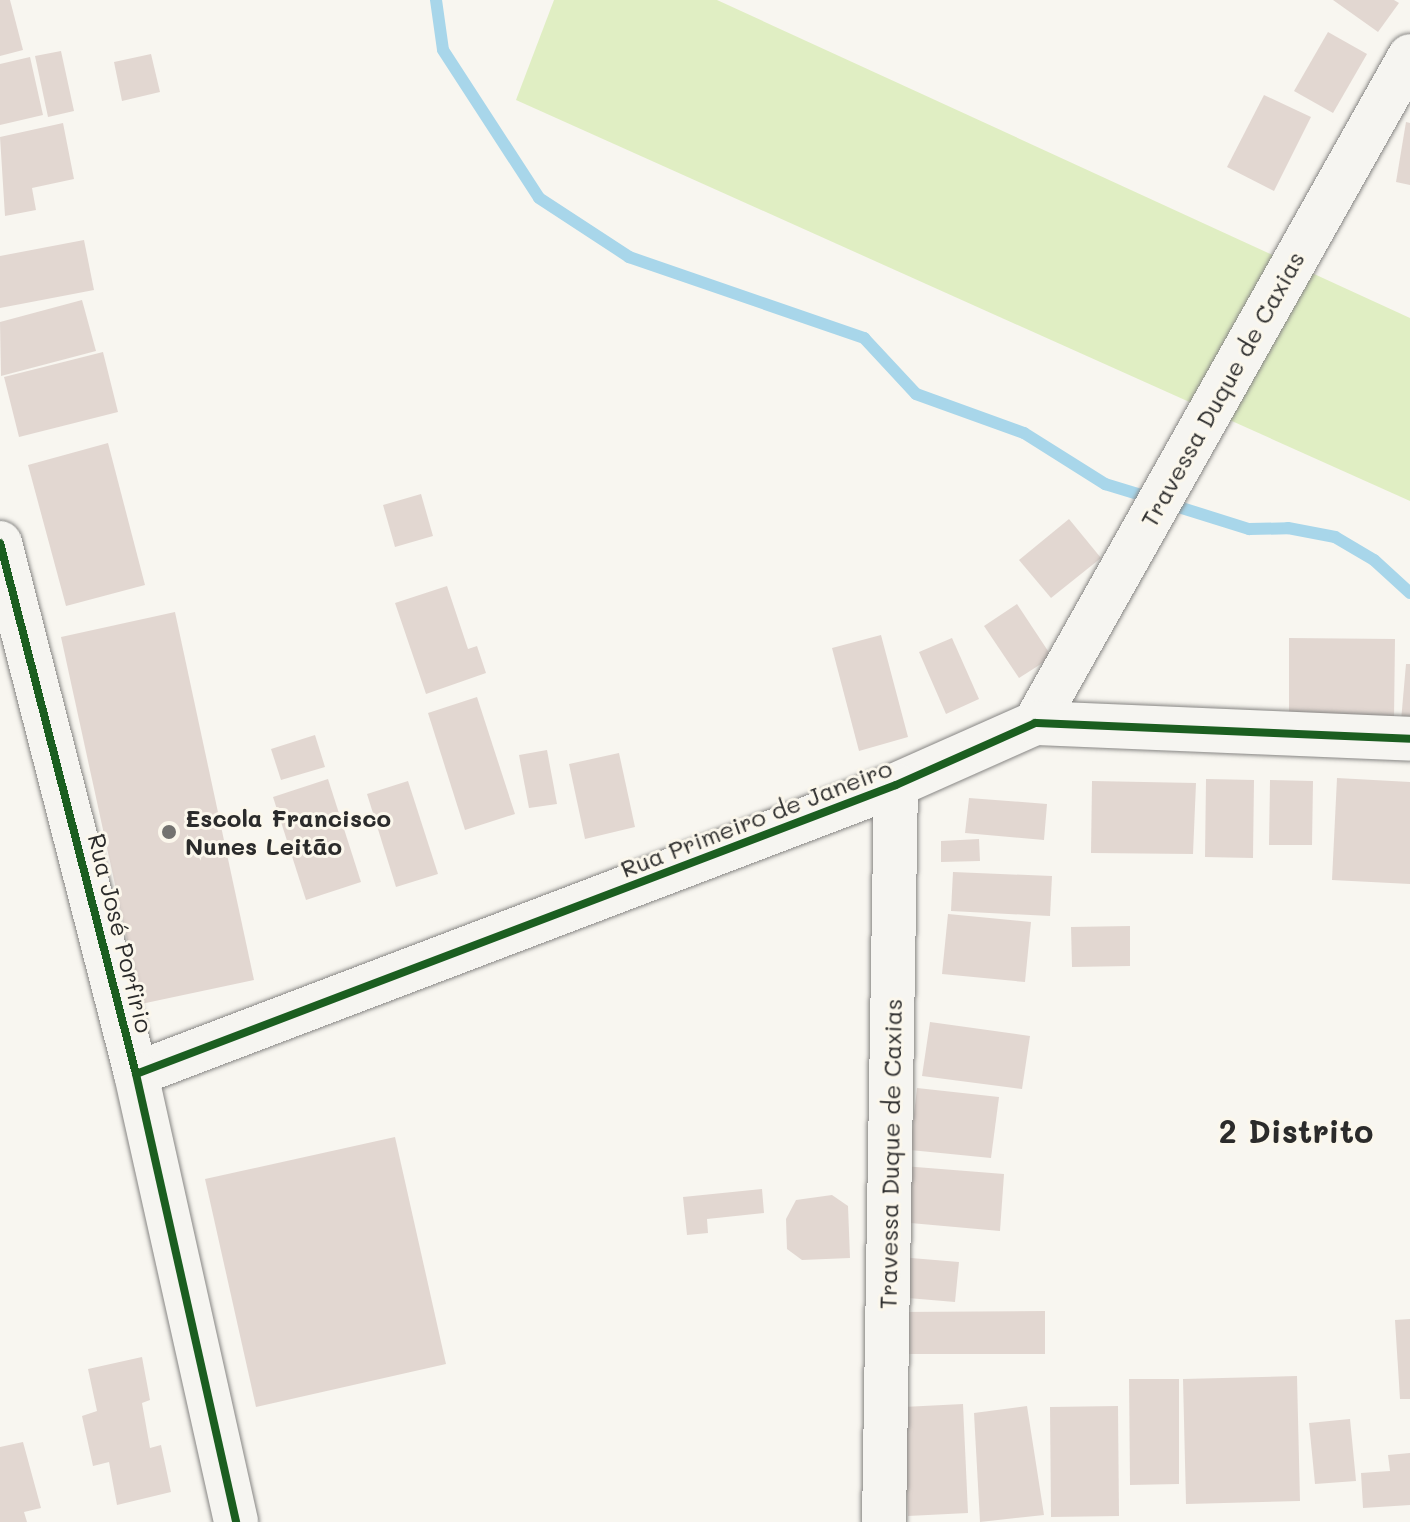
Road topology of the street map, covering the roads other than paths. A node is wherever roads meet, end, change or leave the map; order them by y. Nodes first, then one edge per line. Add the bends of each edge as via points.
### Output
1 (1410, 56) edge
2 (0, 543) edge
3 (1035, 723) junction
4 (1410, 739) edge
5 (896, 785) junction
6 (136, 1074) junction
7 (236, 1522) edge
8 (884, 1522) edge

1 - 3 street, Travessa Duque de Caxias
2 - 6 street, Rua José Porfirio
3 - 4 street, Rua Primeiro de Janeiro
3 - 5 street, Rua Primeiro de Janeiro
5 - 6 street, Rua Primeiro de Janeiro
5 - 8 street, Travessa Duque de Caxias
6 - 7 street, Rua José Porfirio

